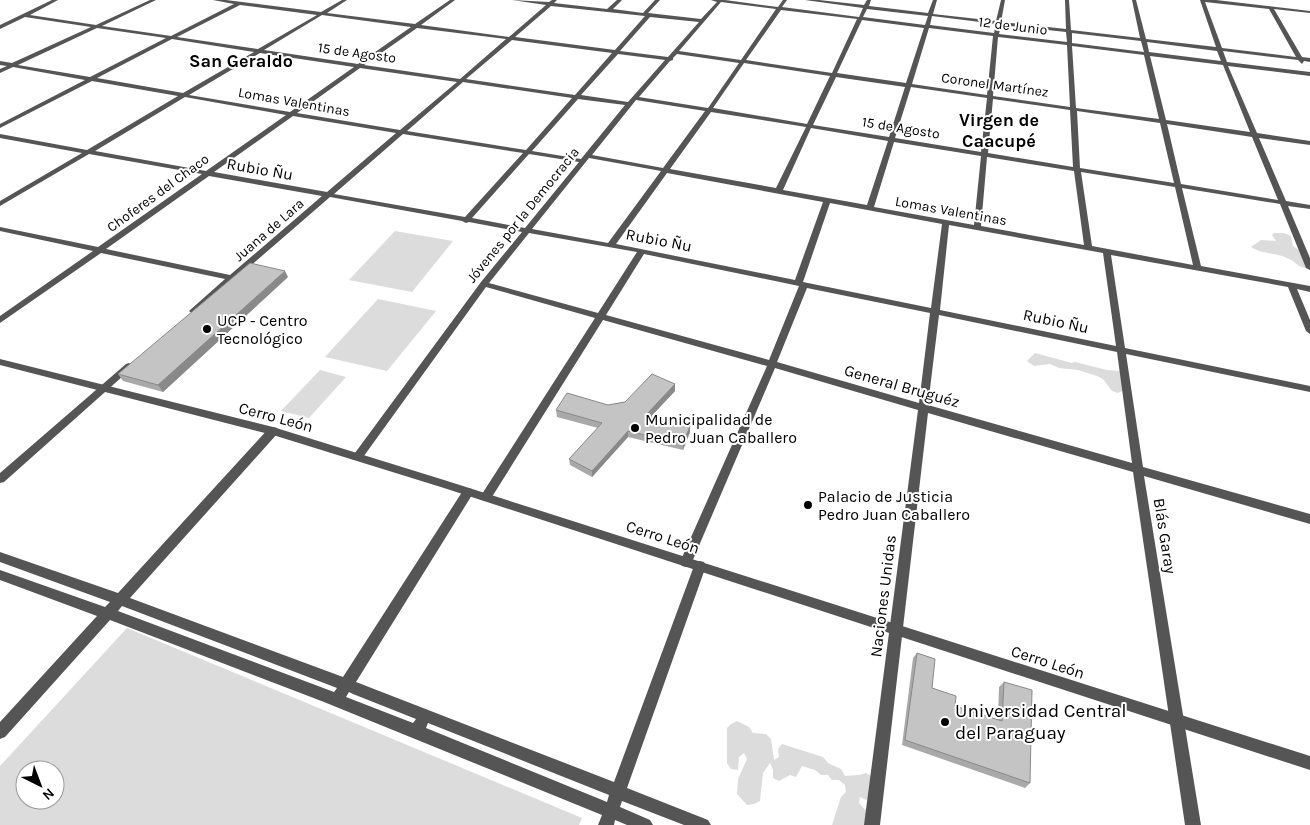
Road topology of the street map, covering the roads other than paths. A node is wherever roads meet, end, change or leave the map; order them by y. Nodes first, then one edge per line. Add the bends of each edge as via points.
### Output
1 (56, 0) edge
2 (154, 0) edge
3 (215, 0) edge
4 (246, 0) edge
5 (344, 0) edge
6 (453, 0) edge
7 (514, 0) edge
8 (620, 0) edge
9 (658, 0) edge
10 (719, 0) edge
11 (785, 0) edge
12 (807, 0) edge
13 (869, 0) edge
14 (935, 0) edge
15 (1003, 0) edge
16 (1067, 0) edge
17 (1134, 0) edge
18 (1202, 0) edge
19 (1274, 0) edge
20 (553, 2) edge
21 (239, 3) junction
22 (866, 7) junction
23 (780, 8) junction
24 (1270, 8) junction
25 (1280, 9) junction
26 (608, 11) junction
27 (1310, 12) edge
28 (321, 14) junction
29 (22, 15) junction
30 (647, 15) junction
31 (931, 15) junction
32 (860, 18) junction
33 (704, 21) junction
34 (998, 22) junction
35 (98, 26) junction
36 (928, 26) junction
37 (0, 27) edge
38 (415, 27) junction
39 (1068, 31) junction
40 (996, 35) junction
41 (173, 38) junction
42 (510, 39) junction
43 (1143, 40) junction
44 (1069, 44) junction
45 (1220, 49) junction
46 (258, 51) junction
47 (616, 52) junction
48 (676, 52) junction
49 (1146, 54) junction
50 (671, 59) junction
51 (1301, 59) junction
52 (1310, 60) edge
53 (743, 62) junction
54 (0, 63) edge
55 (1225, 64) junction
56 (12, 65) junction
57 (358, 66) junction
58 (0, 71) edge
59 (834, 75) junction
60 (1310, 75) edge
61 (90, 79) junction
62 (461, 81) junction
63 (909, 85) junction
64 (183, 95) junction
65 (576, 97) junction
66 (990, 97) junction
67 (637, 98) junction
68 (629, 104) junction
69 (1074, 109) junction
70 (709, 110) junction
71 (290, 114) junction
72 (1163, 122) junction
73 (0, 126) edge
74 (808, 126) junction
75 (402, 132) junction
76 (1255, 135) junction
77 (0, 136) edge
78 (892, 140) junction
79 (1310, 143) edge
80 (528, 151) junction
81 (86, 153) junction
82 (984, 154) junction
83 (586, 158) junction
84 (1077, 169) junction
85 (664, 171) junction
86 (206, 174) junction
87 (1178, 186) junction
88 (778, 192) junction
89 (328, 196) junction
90 (827, 201) junction
91 (1283, 203) junction
92 (0, 204) edge
93 (1310, 207) edge
94 (870, 209) junction
95 (466, 221) junction
96 (946, 222) junction
97 (976, 228) junction
98 (0, 229) edge
99 (526, 231) junction
100 (610, 246) junction
101 (1088, 248) junction
102 (100, 250) junction
103 (642, 252) junction
104 (1107, 252) junction
105 (1310, 268) edge
106 (1198, 269) junction
107 (232, 278) junction
108 (484, 284) junction
109 (801, 284) junction
110 (1291, 285) junction
111 (1310, 289) edge
112 (934, 310) junction
113 (190, 314) edge
114 (601, 316) junction
115 (0, 320) edge
116 (1310, 330) edge
117 (1121, 350) junction
118 (139, 358) edge
119 (0, 362) edge
120 (772, 364) junction
121 (103, 388) junction
122 (1310, 389) edge
123 (922, 407) junction
124 (273, 431) junction
125 (356, 457) junction
126 (1138, 469) junction
127 (0, 479) edge
128 (468, 492) junction
129 (486, 497) junction
130 (1310, 520) edge
131 (0, 557) edge
132 (693, 564) junction
133 (24, 566) junction
134 (6, 578) edge
135 (121, 599) junction
136 (108, 613) junction
137 (187, 624) junction
138 (895, 630) junction
139 (174, 638) junction
140 (347, 684) junction
141 (336, 701) junction
142 (425, 715) junction
143 (1177, 720) junction
144 (0, 732) edge
145 (416, 733) junction
146 (1310, 763) edge
147 (619, 792) junction
148 (612, 811) junction
149 (606, 825) edge
150 (645, 825) edge
151 (703, 825) edge
152 (872, 825) edge
153 (1193, 825) edge

1 - 29 street
2 - 35 street
3 - 21 street
4 - 21 street
5 - 28 street
6 - 38 street, Choferes del Chaco
7 - 20 street
8 - 26 street
9 - 30 street
10 - 23 street, 12 de Junio
10 - 33 street, Jóvenes por la Democracia
11 - 23 street
12 - 22 street, 12 de Junio
13 - 22 street
14 - 31 street
15 - 34 street
16 - 39 street
17 - 43 street
18 - 24 street
18 - 45 street
19 - 25 street
20 - 26 street
20 - 42 street, Juana de Lara
21 - 28 street
21 - 41 street
22 - 31 street, 12 de Junio
22 - 32 street
23 - 32 street, 12 de Junio
23 - 53 street
24 - 25 street
24 - 51 street
25 - 27 street
26 - 30 street
28 - 38 street
28 - 46 street
29 - 35 street, 15 de Agosto
29 - 37 street
30 - 33 street
30 - 47 street
31 - 34 street, 12 de Junio
31 - 36 street
32 - 36 street, 12 de Junio
32 - 59 street
33 - 48 street, Jóvenes por la Democracia
34 - 39 street, 12 de Junio
34 - 40 street
35 - 41 street, 15 de Agosto
35 - 56 street
36 - 40 street, 12 de Junio
36 - 63 street
38 - 42 street
38 - 57 street, Choferes del Chaco
39 - 43 street, 12 de Junio
39 - 44 street
40 - 44 street, 12 de Junio
40 - 66 street
41 - 46 street, 15 de Agosto
41 - 61 street
42 - 47 street
42 - 62 street, Juana de Lara
43 - 45 street, 12 de Junio
43 - 49 street
44 - 49 street, 12 de Junio
44 - 69 street
45 - 51 street, 12 de Junio
45 - 55 street
46 - 57 street, 15 de Agosto
46 - 64 street
47 - 50 street
47 - 65 street
48 - 50 street, Jóvenes por la Democracia
48 - 53 street, Coronel Martínez
49 - 55 street, 12 de Junio
49 - 72 street
50 - 67 street, Jóvenes por la Democracia
51 - 52 street, 12 de Junio
51 - 60 street
53 - 59 street, Coronel Martínez
53 - 70 street
54 - 56 street, Lomas Valentinas
55 - 60 street, 12 de Junio
55 - 76 street
56 - 58 street
56 - 61 street, Lomas Valentinas
57 - 62 street, 15 de Agosto
57 - 71 street, Choferes del Chaco
59 - 63 street, Coronel Martínez
59 - 74 street
61 - 64 street, Lomas Valentinas
61 - 73 street
62 - 65 street, 15 de Agosto
62 - 75 street, Juana de Lara
63 - 66 street, Coronel Martínez
63 - 78 street
64 - 71 street, Lomas Valentinas
64 - 81 street
65 - 68 street, 15 de Agosto
65 - 80 street
66 - 69 street, Coronel Martínez
66 - 82 street
67 - 68 street, Jóvenes por la Democracia
67 - 70 street, 15 de Agosto
68 - 83 street, Jóvenes por la Democracia
69 - 72 street, Coronel Martínez
69 - 84 street
70 - 74 street, 15 de Agosto
70 - 85 street
71 - 75 street, Lomas Valentinas
71 - 86 street, Choferes del Chaco
72 - 76 street, Coronel Martínez
72 - 87 street
74 - 78 street, 15 de Agosto
74 - 88 street
75 - 80 street, Lomas Valentinas
75 - 89 street, Juana de Lara
76 - 79 street, Coronel Martínez
76 - 91 street
77 - 81 street, Rubio Ñu
78 - 82 street, 15 de Agosto
78 - 94 street
80 - 83 street, Lomas Valentinas
80 - 95 street
81 - 86 street, Rubio Ñu
81 - 92 street
82 - 84 street, 15 de Agosto
82 - 97 street
83 - 85 street, Lomas Valentinas
83 - 99 street, Jóvenes por la Democracia
84 - 87 street, 15 de Agosto
84 - 101 street
85 - 88 street, Lomas Valentinas
85 - 100 street
86 - 89 street, Rubio Ñu
86 - 102 street, Choferes del Chaco
87 - 91 street, 15 de Agosto
87 - 106 street
88 - 90 street, Lomas Valentinas
89 - 95 street, Rubio Ñu
89 - 107 street, Juana de Lara
90 - 94 street, Lomas Valentinas
90 - 109 street
91 - 93 street, 15 de Agosto
91 - 105 street
94 - 96 street, Lomas Valentinas
95 - 99 street, Rubio Ñu
96 - 97 street, Lomas Valentinas
96 - 112 street, Naciones Unidas
97 - 101 street, Lomas Valentinas
98 - 102 street
99 - 100 street, Rubio Ñu
99 - 108 street, Jóvenes por la Democracia
100 - 103 street, Rubio Ñu
101 - 104 street, Lomas Valentinas
102 - 107 street
102 - 115 street, Choferes del Chaco
103 - 109 street, Rubio Ñu
103 - 114 street
104 - 106 street, Lomas Valentinas
104 - 117 street, Blás Garay
106 - 110 street, Lomas Valentinas
107 - 113 street, Juana de Lara
108 - 114 street, General Bruguéz
108 - 125 street, Jóvenes por la Democracia
109 - 112 street, Rubio Ñu
109 - 120 street
110 - 111 street, Lomas Valentinas
110 - 116 street
112 - 117 street, Rubio Ñu
112 - 123 street, Naciones Unidas
114 - 120 street, General Bruguéz
114 - 129 street
117 - 122 street, Rubio Ñu
117 - 126 street, Blás Garay
118 - 121 street
119 - 121 street, Cerro León
120 - 123 street, General Bruguéz
120 - 132 street
121 - 124 street, Cerro León
121 - 127 street
123 - 126 street, General Bruguéz
123 - 138 street, Naciones Unidas
124 - 125 street, Cerro León
124 - 135 street
125 - 128 street, Cerro León
126 - 130 street, General Bruguéz
126 - 143 street, Blás Garay
128 - 129 street, Cerro León
128 - 140 street
129 - 132 street, Cerro León
131 - 133 street
132 - 138 street, Cerro León
132 - 147 street
133 - 134 street
133 - 135 street
134 - 136 street
135 - 136 street
135 - 137 street
136 - 139 street
136 - 144 street
137 - 139 street
137 - 140 street
138 - 143 street, Cerro León
138 - 152 street, Naciones Unidas
139 - 141 street
140 - 141 street
140 - 142 street
141 - 145 street
142 - 145 street
142 - 147 street
143 - 146 street, Cerro León
143 - 153 street, Blás Garay
145 - 148 street
147 - 148 street
147 - 151 street
148 - 149 street
148 - 150 street

